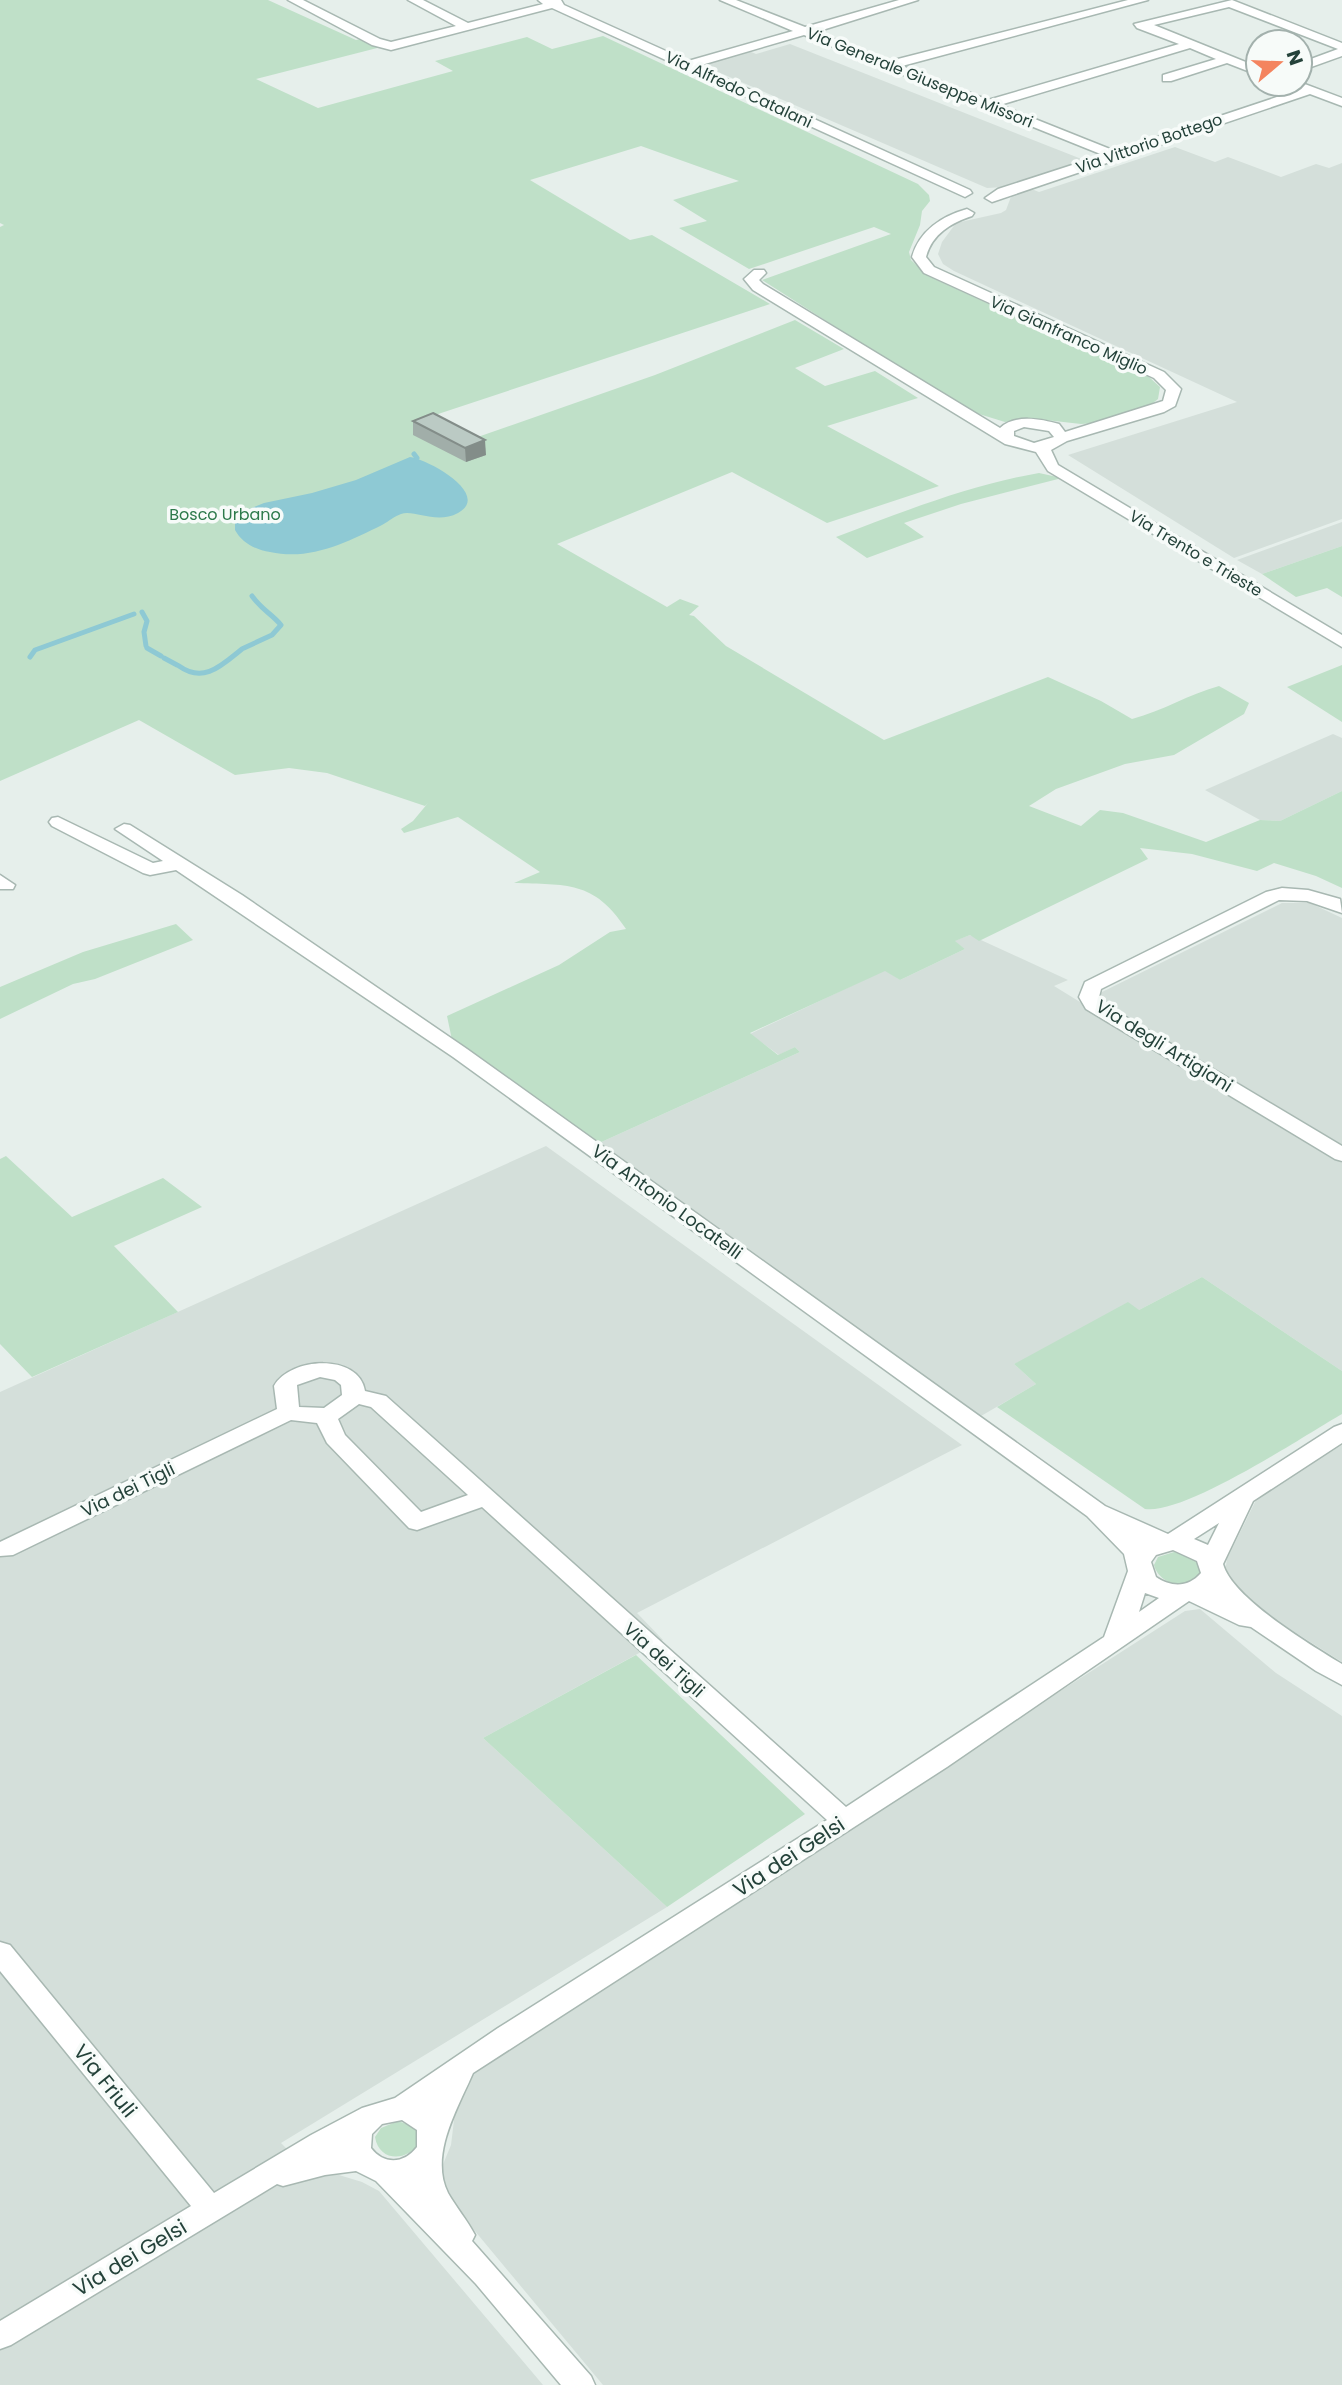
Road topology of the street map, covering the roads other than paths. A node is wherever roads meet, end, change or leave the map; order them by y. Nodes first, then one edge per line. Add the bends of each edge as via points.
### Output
1 (294, 0) edge
2 (414, 0) edge
3 (573, 0) edge
4 (726, 0) edge
5 (912, 0) edge
6 (1082, 0) edge
7 (1142, 0) edge
8 (549, 2) edge
9 (1105, 9) junction
10 (1142, 24) junction
11 (468, 27) junction
12 (804, 31) junction
13 (1190, 44) junction
14 (1342, 47) edge
15 (1342, 52) edge
16 (1227, 59) junction
17 (1314, 62) edge
18 (688, 65) junction
19 (890, 65) junction
20 (1244, 66) edge
21 (1167, 78) dead end
22 (1314, 93) edge
23 (1287, 98) edge
24 (1342, 102) edge
25 (989, 104) junction
26 (1115, 155) junction
27 (933, 180) junction
28 (965, 193) junction
29 (947, 205) junction
30 (982, 209) junction
31 (940, 226) junction
32 (759, 273) dead end
33 (1058, 432) junction
34 (1013, 437) junction
35 (1043, 447) junction
36 (1050, 464) junction
37 (1342, 642) edge
38 (58, 822) dead end
39 (124, 829) dead end
40 (180, 864) junction
41 (1342, 907) edge
42 (1342, 1155) edge
43 (354, 1396) junction
44 (289, 1412) junction
45 (325, 1415) junction
46 (1342, 1432) edge
47 (1244, 1495) junction
48 (484, 1498) junction
49 (1095, 1510) junction
50 (1170, 1542) junction
51 (5, 1549) dead end
52 (1140, 1566) junction
53 (1212, 1569) junction
54 (1187, 1593) junction
55 (1273, 1630) junction
56 (1111, 1645) junction
57 (1342, 1676) edge
58 (845, 1821) junction
59 (1, 1955) edge
60 (463, 2064) junction
61 (401, 2109) junction
62 (364, 2121) junction
63 (430, 2144) junction
64 (360, 2159) junction
65 (386, 2173) junction
66 (260, 2180) junction
67 (211, 2210) junction
68 (486, 2275) junction
69 (0, 2336) edge
70 (580, 2385) edge

1 - 11 street via 382,45
2 - 11 street
3 - 8 street
4 - 12 street, Via Generale Giuseppe Missori
5 - 12 street
6 - 9 street
7 - 9 street
8 - 11 street
8 - 18 street, Via Alfredo Catalani
9 - 10 street
9 - 19 street
10 - 13 street
10 - 14 street via 1230,3
12 - 18 street
12 - 19 street, Via Generale Giuseppe Missori
13 - 16 street
13 - 25 street
15 - 17 street
16 - 20 street
16 - 21 street
18 - 27 street, Via Alfredo Catalani
19 - 25 street, Via Generale Giuseppe Missori
22 - 24 street
23 - 26 street, Via Vittorio Bottego
25 - 26 street, Via Generale Giuseppe Missori
26 - 30 street, Via Vittorio Bottego via 1003,192
27 - 28 street, Via Alfredo Catalani
27 - 29 street
28 - 29 street
28 - 30 street, Via Alfredo Catalani
29 - 30 street
29 - 31 street, Via Gianfranco Miglio
30 - 31 street, Via Gianfranco Miglio
31 - 33 street, Via Gianfranco Miglio via 920,248 920,260 929,270 1153,372 1174,388 1174,397 1165,406 1135,418
32 - 34 street via 751,279 758,287 971,419
33 - 34 street via 1033,423
33 - 35 street via 1054,444
34 - 35 street
34 - 36 street, Via Trento e Trieste
35 - 36 street
36 - 37 street, Via Trento e Trieste
38 - 40 street via 150,869
39 - 40 street, Via Antonio Locatelli
40 - 49 street, Via Antonio Locatelli via 460,1053
41 - 42 street, Via degli Artigiani via 1296,892 1273,895 1092,986 1089,997 1093,1005
43 - 44 street, Via dei Tigli via 352,1382 342,1374 320,1370 296,1374 285,1384 283,1394
43 - 45 street via 344,1408
43 - 48 street, Via dei Tigli via 378,1401
44 - 45 street via 310,1418
44 - 51 street, Via dei Tigli
45 - 48 street via 335,1438 417,1522
46 - 47 street
47 - 50 street
47 - 53 street
48 - 58 street, Via dei Tigli
49 - 50 street, Via Antonio Locatelli
49 - 52 street, Via Antonio Locatelli via 1134,1550
50 - 52 street via 1148,1549
50 - 53 street via 1204,1553
52 - 54 street via 1152,1585
52 - 56 street via 1123,1623
53 - 54 street via 1209,1583
53 - 55 street via 1227,1593
54 - 55 street
54 - 56 street, Via dei Gelsi
55 - 57 street
56 - 58 street, Via dei Gelsi
58 - 60 street, Via dei Gelsi
59 - 67 street, Via Friuli
60 - 61 street, Via dei Gelsi
60 - 63 street
61 - 62 street via 381,2111
61 - 63 street via 421,2116
62 - 64 street via 356,2133
62 - 66 street, Via dei Gelsi
63 - 65 street via 409,2170
63 - 68 street via 433,2193
64 - 65 street
64 - 66 street
65 - 68 street
66 - 67 street, Via dei Gelsi
67 - 69 street, Via dei Gelsi
68 - 70 street

